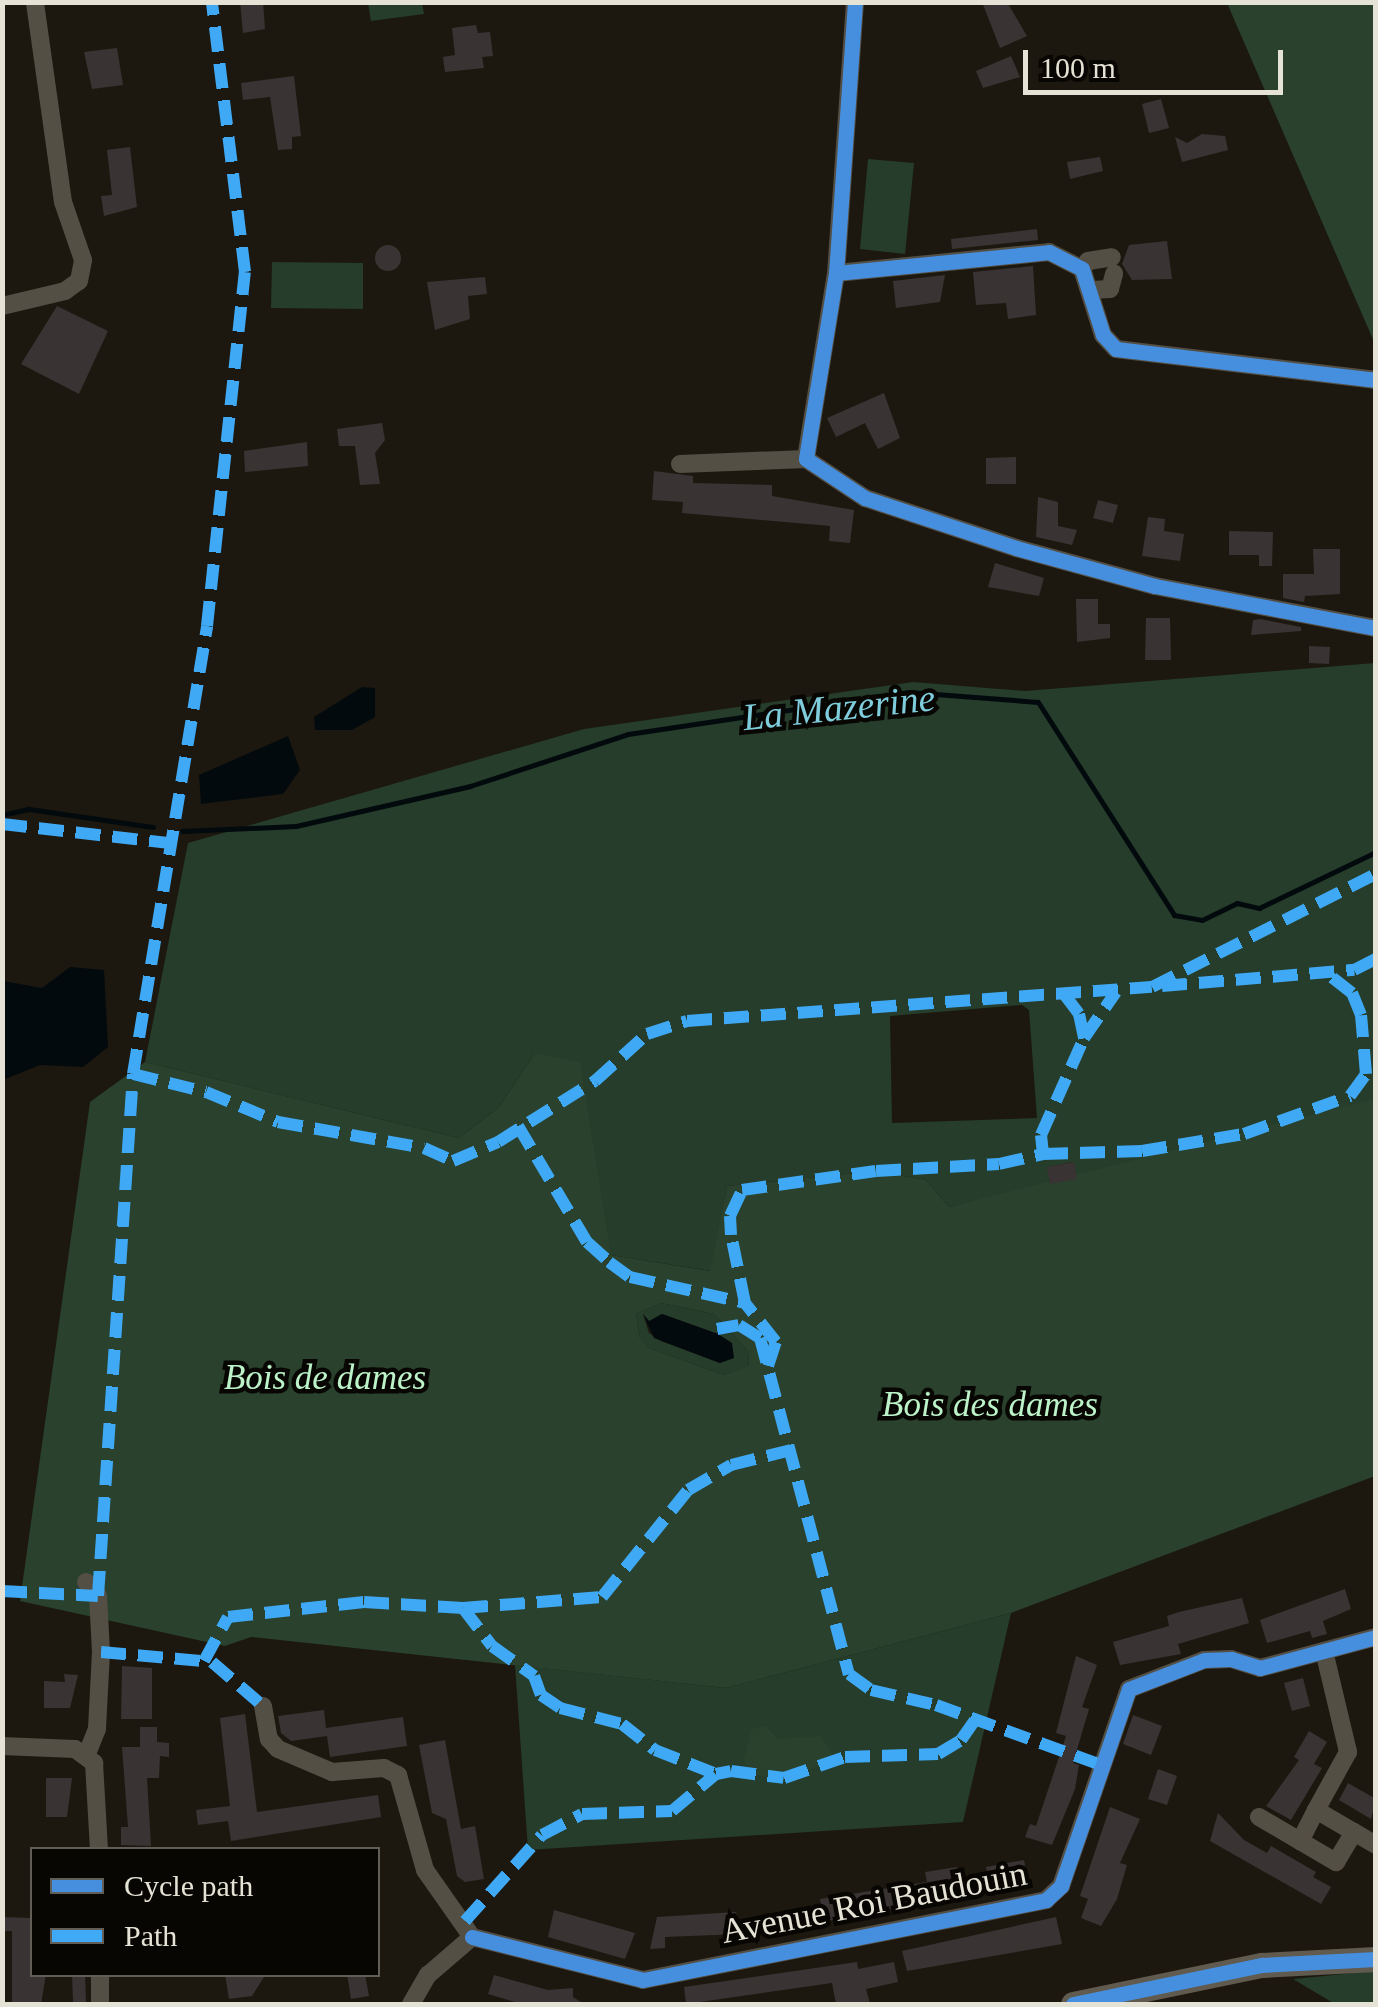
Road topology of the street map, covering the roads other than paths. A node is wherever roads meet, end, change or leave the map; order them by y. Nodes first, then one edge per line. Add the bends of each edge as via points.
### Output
1 (35, 2) edge
2 (855, 2) edge
3 (1082, 269) junction
4 (836, 273) junction
5 (1092, 290) junction
6 (2, 306) edge
7 (1376, 380) edge
8 (806, 460) junction
9 (680, 464) dead end
10 (1375, 628) edge
11 (86, 1582) dead end
12 (1376, 1636) edge
13 (1324, 1651) junction
14 (262, 1706) dead end
15 (2, 1746) edge
16 (86, 1756) junction
17 (1316, 1810) junction
18 (1259, 1817) dead end
19 (1354, 1832) junction
20 (1300, 1840) junction
21 (1376, 1845) edge
22 (99, 1847) edge
23 (472, 1937) junction
24 (1376, 1959) edge
25 (100, 1977) edge
26 (403, 2003) edge
27 (100, 2004) edge
28 (1073, 2004) edge

1 - 6 street via 62,202 82,260 79,281 65,292
2 - 4 street
3 - 4 street via 1035,252
3 - 5 street
3 - 5 street via 1088,261 1113,265 1110,289
4 - 8 street
5 - 7 street via 1103,335 1116,348
8 - 9 street
8 - 10 street via 864,498 1016,548 1156,586
11 - 16 street via 98,1596 101,1652 98,1729
12 - 13 street, Avenue Roi Baudouin
13 - 17 street via 1348,1752
13 - 23 street, Avenue Roi Baudouin via 1260,1668 1204,1660 1129,1690 1062,1886 1046,1900 643,1980
14 - 23 street via 278,1749 332,1772 384,1768 398,1775 425,1870
15 - 16 street via 62,1747
16 - 22 street via 99,1776
17 - 19 street
17 - 20 street
18 - 20 street
19 - 20 street via 1336,1862
19 - 21 street
23 - 26 street
24 - 28 main road via 1262,1964
25 - 27 street

